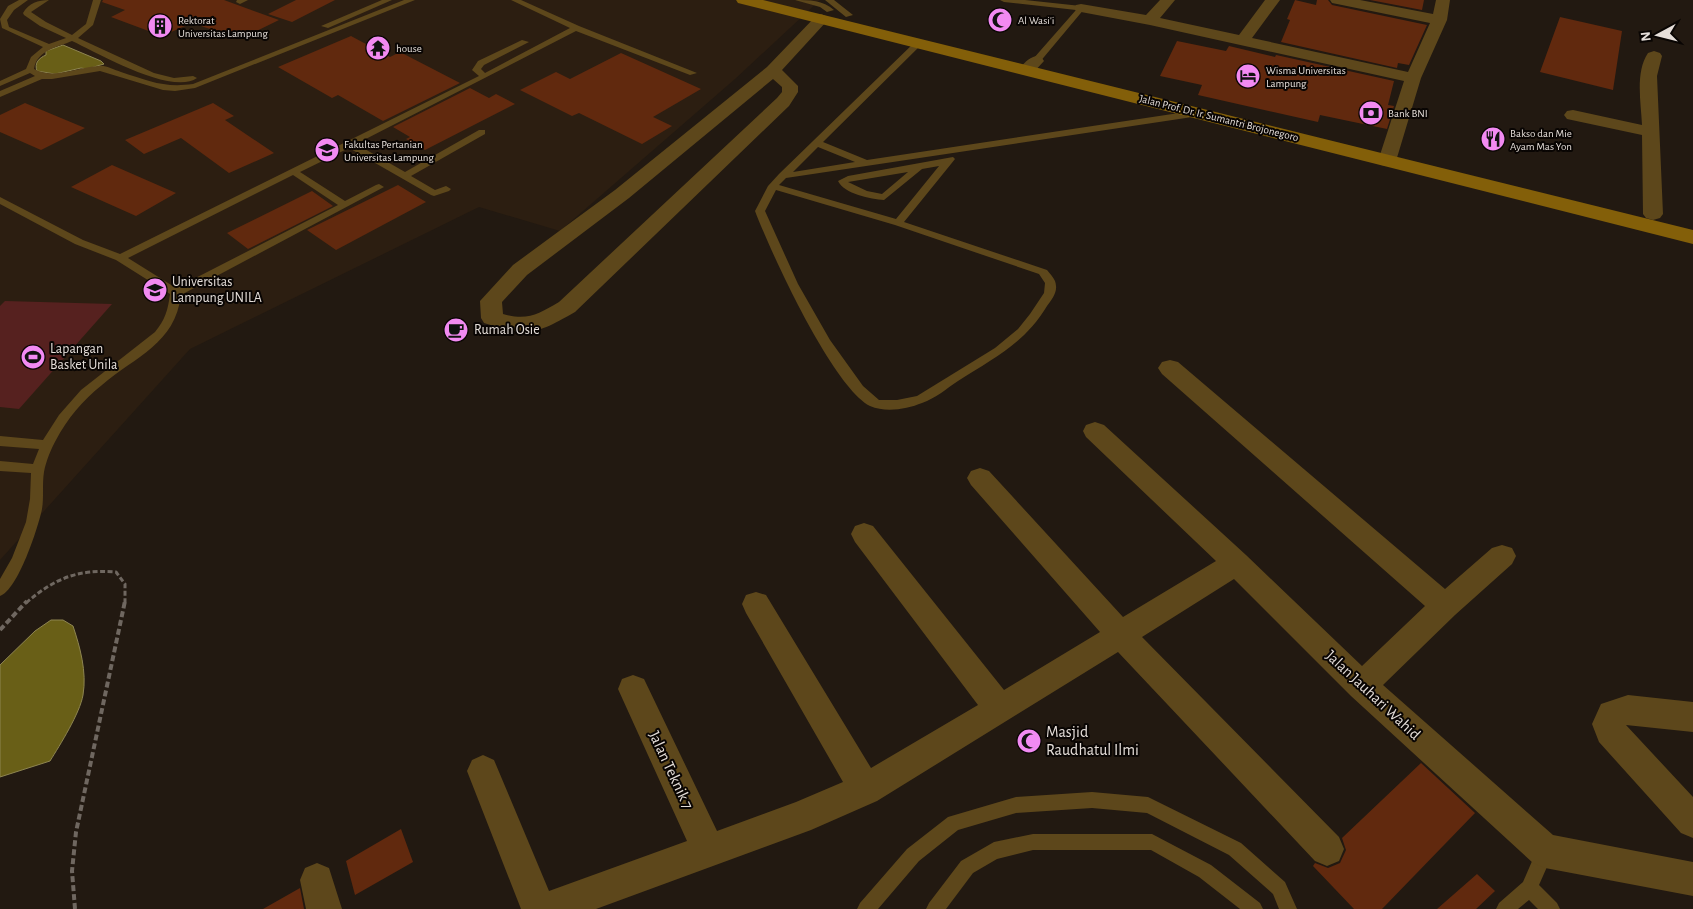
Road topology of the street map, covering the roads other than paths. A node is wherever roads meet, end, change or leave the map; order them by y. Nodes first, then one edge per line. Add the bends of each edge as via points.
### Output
1 (24, 0) edge
2 (46, 0) edge
3 (97, 0) edge
4 (388, 0) edge
5 (410, 0) edge
6 (515, 0) edge
7 (744, 0) edge
8 (787, 0) edge
9 (799, 0) edge
10 (1004, 0) edge
11 (1168, 0) edge
12 (1273, 0) edge
13 (1337, 0) edge
14 (1443, 0) edge
15 (1081, 8) junction
16 (827, 10) edge
17 (1150, 20) junction
18 (1439, 20) junction
19 (2, 24) edge
20 (576, 28) junction
21 (312, 31) junction
22 (323, 36) junction
23 (73, 38) junction
24 (1242, 41) junction
25 (525, 42) dead end
26 (918, 43) junction
27 (49, 47) junction
28 (1654, 56) dead end
29 (118, 60) junction
30 (1032, 66) junction
31 (100, 68) junction
32 (30, 70) junction
33 (773, 70) junction
34 (693, 73) dead end
35 (41, 76) junction
36 (485, 76) junction
37 (1413, 78) junction
38 (0, 84) edge
39 (0, 94) edge
40 (1199, 114) junction
41 (1573, 115) dead end
42 (482, 132) dead end
43 (1651, 132) junction
44 (816, 143) junction
45 (350, 144) junction
46 (954, 150) junction
47 (1389, 154) junction
48 (948, 162) junction
49 (865, 163) junction
50 (918, 168) junction
51 (294, 172) junction
52 (404, 176) junction
53 (782, 176) junction
54 (773, 186) junction
55 (379, 187) dead end
56 (446, 189) dead end
57 (0, 200) edge
58 (345, 205) junction
59 (1652, 214) junction
60 (898, 223) junction
61 (1693, 224) edge
62 (1693, 237) edge
63 (120, 258) junction
64 (176, 293) junction
65 (1170, 368) dead end
66 (1095, 432) dead end
67 (0, 441) edge
68 (47, 446) junction
69 (0, 466) edge
70 (38, 469) junction
71 (980, 478) dead end
72 (864, 534) dead end
73 (1502, 556) dead end
74 (1236, 563) junction
75 (0, 590) edge
76 (756, 604) dead end
77 (1445, 606) junction
78 (1120, 634) junction
79 (1362, 686) junction
80 (633, 689) dead end
81 (1000, 709) junction
82 (1693, 717) edge
83 (483, 771) dead end
84 (865, 789) junction
85 (1693, 822) edge
86 (1326, 850) dead end
87 (710, 851) junction
88 (1545, 851) junction
89 (1691, 883) edge
90 (1529, 888) junction
91 (539, 909) edge
92 (548, 909) edge
93 (866, 909) edge
94 (935, 909) edge
95 (1254, 909) edge
96 (1288, 909) edge
97 (1505, 909) edge
98 (1551, 909) edge

1 - 19 lane via 7,12
2 - 23 lane via 27,12 43,24
3 - 23 lane via 89,25
4 - 21 lane
5 - 22 lane
6 - 20 lane
7 - 16 street, Jalan Prof. Dr. Ir. Sumantri Brojonegoro
8 - 16 street, Jalan Prof. Dr. Ir. Sumantri Brojonegoro
9 - 16 lane via 822,5
10 - 15 lane
11 - 17 street
12 - 24 street
13 - 18 street
14 - 18 street
15 - 17 street
15 - 30 lane
16 - 26 street, Jalan Prof. Dr. Ir. Sumantri Brojonegoro
16 - 30 street, Jalan Prof. Dr. Ir. Sumantri Brojonegoro
16 - 33 street
17 - 24 street
18 - 37 street
19 - 27 lane
20 - 34 lane
20 - 36 lane
21 - 22 lane
21 - 29 lane via 184,80 162,78
22 - 31 lane via 195,86 175,89
23 - 27 lane
23 - 29 lane
24 - 37 street
25 - 36 lane via 481,63 476,70
26 - 30 street, Jalan Prof. Dr. Ir. Sumantri Brojonegoro
26 - 44 lane
27 - 32 lane via 33,59
28 - 43 street via 1649,76
29 - 31 lane
30 - 40 street, Jalan Prof. Dr. Ir. Sumantri Brojonegoro
30 - 47 street, Jalan Prof. Dr. Ir. Sumantri Brojonegoro
31 - 35 lane via 68,75
32 - 35 lane
32 - 38 lane
33 - 33 street via 622,194 520,270 491,301 492,318 515,326 539,323 567,307 783,102 790,86
35 - 39 lane
36 - 45 lane
37 - 47 street
40 - 46 lane
40 - 47 street, Jalan Prof. Dr. Ir. Sumantri Brojonegoro
41 - 43 street
42 - 52 lane
43 - 59 street
44 - 49 lane
44 - 53 lane
45 - 51 lane
45 - 52 lane
46 - 48 lane
46 - 49 lane
47 - 59 street, Jalan Prof. Dr. Ir. Sumantri Brojonegoro
47 - 62 street, Jalan Prof. Dr. Ir. Sumantri Brojonegoro
48 - 50 lane
48 - 60 lane
49 - 53 lane
50 - 50 lane via 848,179 843,181 852,188 884,197
51 - 58 lane
51 - 63 lane
52 - 56 lane via 434,193
53 - 54 lane
54 - 60 lane
54 - 60 lane via 760,211 765,229 802,302 850,380 874,403 897,405 920,399 1021,333 1051,289 1050,280 1043,272
55 - 58 lane
57 - 63 lane via 79,242
58 - 64 lane
59 - 61 street, Jalan Prof. Dr. Ir. Sumantri Brojonegoro
63 - 64 lane
64 - 68 lane via 173,317 161,334 98,382 68,411
65 - 77 street
66 - 74 street, Jalan Jauhari Wahid
67 - 68 lane
68 - 70 lane
69 - 70 lane
70 - 75 lane via 37,499 22,553
71 - 78 street
72 - 81 street
73 - 77 street
74 - 78 street
74 - 79 street, Jalan Jauhari Wahid
76 - 84 street
77 - 79 street
78 - 81 street
78 - 86 street
79 - 88 street, Jalan Jauhari Wahid
80 - 87 street, Jalan Teknik 7
81 - 84 street
82 - 85 street via 1628,710 1612,714 1608,724 1610,731
83 - 91 street
84 - 87 street
87 - 92 street
88 - 89 street
88 - 90 lane
90 - 97 lane
90 - 98 lane
93 - 96 lane via 912,855 954,823 1016,805 1092,800 1148,805 1235,849 1279,888
94 - 95 lane via 967,867 994,851 1033,842 1152,842 1205,871

